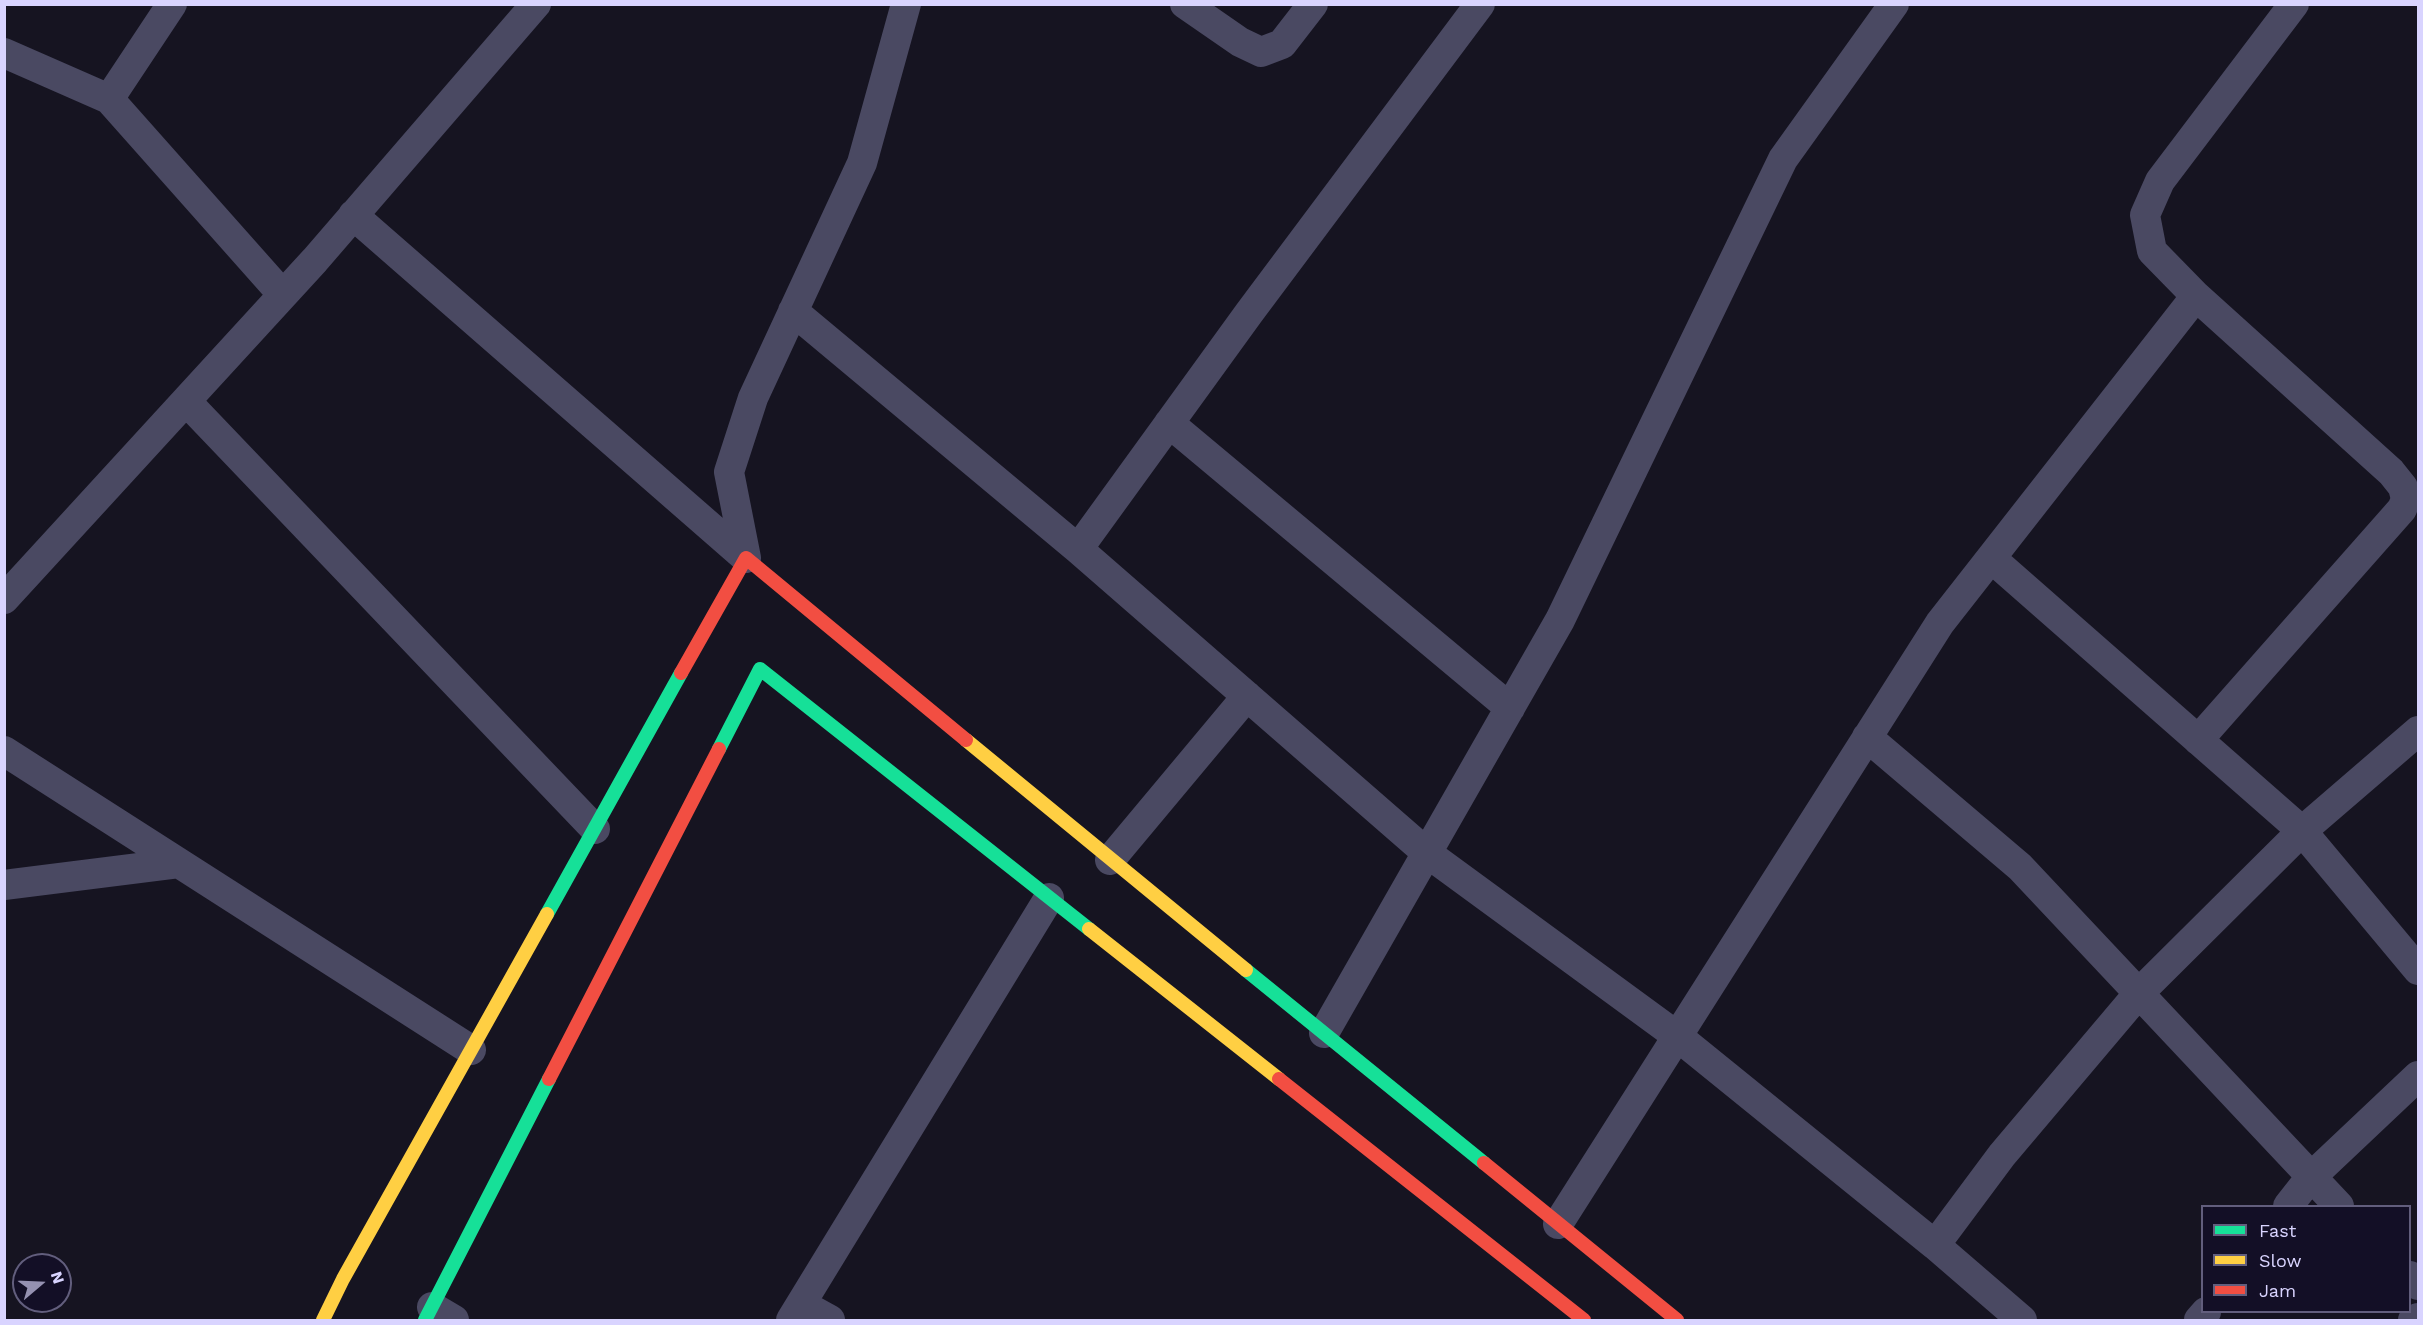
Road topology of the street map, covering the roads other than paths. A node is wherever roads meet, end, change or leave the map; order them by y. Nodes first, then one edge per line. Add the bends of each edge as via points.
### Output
1 (172, 4) edge
2 (536, 4) edge
3 (906, 4) edge
4 (1185, 4) edge
5 (1313, 4) edge
6 (1480, 4) edge
7 (1894, 4) edge
8 (2294, 4) edge
9 (4, 53) edge
10 (109, 99) junction
11 (353, 216) junction
12 (283, 295) junction
13 (2196, 296) junction
14 (793, 311) junction
15 (186, 400) junction
16 (1170, 423) junction
17 (1078, 549) junction
18 (746, 558) junction
19 (1991, 558) junction
20 (4, 599) edge
21 (1247, 696) junction
22 (1510, 708) junction
23 (2418, 731) edge
24 (1867, 737) junction
25 (2198, 740) junction
26 (4, 751) edge
27 (595, 829) junction
28 (2302, 831) junction
29 (1427, 853) junction
30 (1110, 860) junction
31 (179, 863) junction
32 (4, 885) edge
33 (1049, 898) junction
34 (2418, 970) edge
35 (2139, 993) junction
36 (1324, 1033) junction
37 (1677, 1036) junction
38 (471, 1050) junction
39 (2418, 1076) edge
40 (2310, 1178) junction
41 (2289, 1205) edge
42 (2338, 1205) edge
43 (1557, 1224) junction
44 (1935, 1245) junction
45 (796, 1312) edge
46 (437, 1316) edge
47 (2418, 1318) edge
48 (322, 1320) edge
49 (830, 1320) edge
50 (1584, 1320) edge
51 (1677, 1320) edge
52 (2022, 1320) edge
53 (2413, 1320) edge

1 - 10 street
2 - 11 street
3 - 14 street via 862,163
4 - 5 street via 1240,42 1262,52 1282,44
6 - 16 street
7 - 22 street via 1783,159 1560,620
8 - 13 street via 2160,181 2145,214 2152,251
9 - 10 street
10 - 12 street
11 - 12 street
11 - 18 street
12 - 15 street
13 - 19 street
13 - 25 street via 2391,472 2403,487 2406,499 2402,509
14 - 17 street
14 - 18 street via 753,398 729,472
15 - 20 street
15 - 27 street
16 - 17 street
16 - 22 street
17 - 21 street
18 - 27 main road
18 - 30 main road
19 - 24 street via 1940,623
19 - 25 street
21 - 29 street
21 - 30 street
22 - 29 street
23 - 28 street
24 - 35 street via 2020,867
24 - 37 street
25 - 28 street
26 - 31 street
27 - 38 main road
28 - 34 street
28 - 35 street
29 - 36 street
29 - 37 street
30 - 36 main road
31 - 32 street
31 - 38 street
33 - 45 street
33 - 46 main road via 760,669
33 - 50 main road
35 - 40 street
35 - 44 street via 2002,1155
36 - 43 main road
37 - 43 street
37 - 44 street
38 - 48 main road
39 - 40 street
40 - 41 street
40 - 42 street
43 - 51 main road
44 - 52 street
45 - 49 street
47 - 53 street

